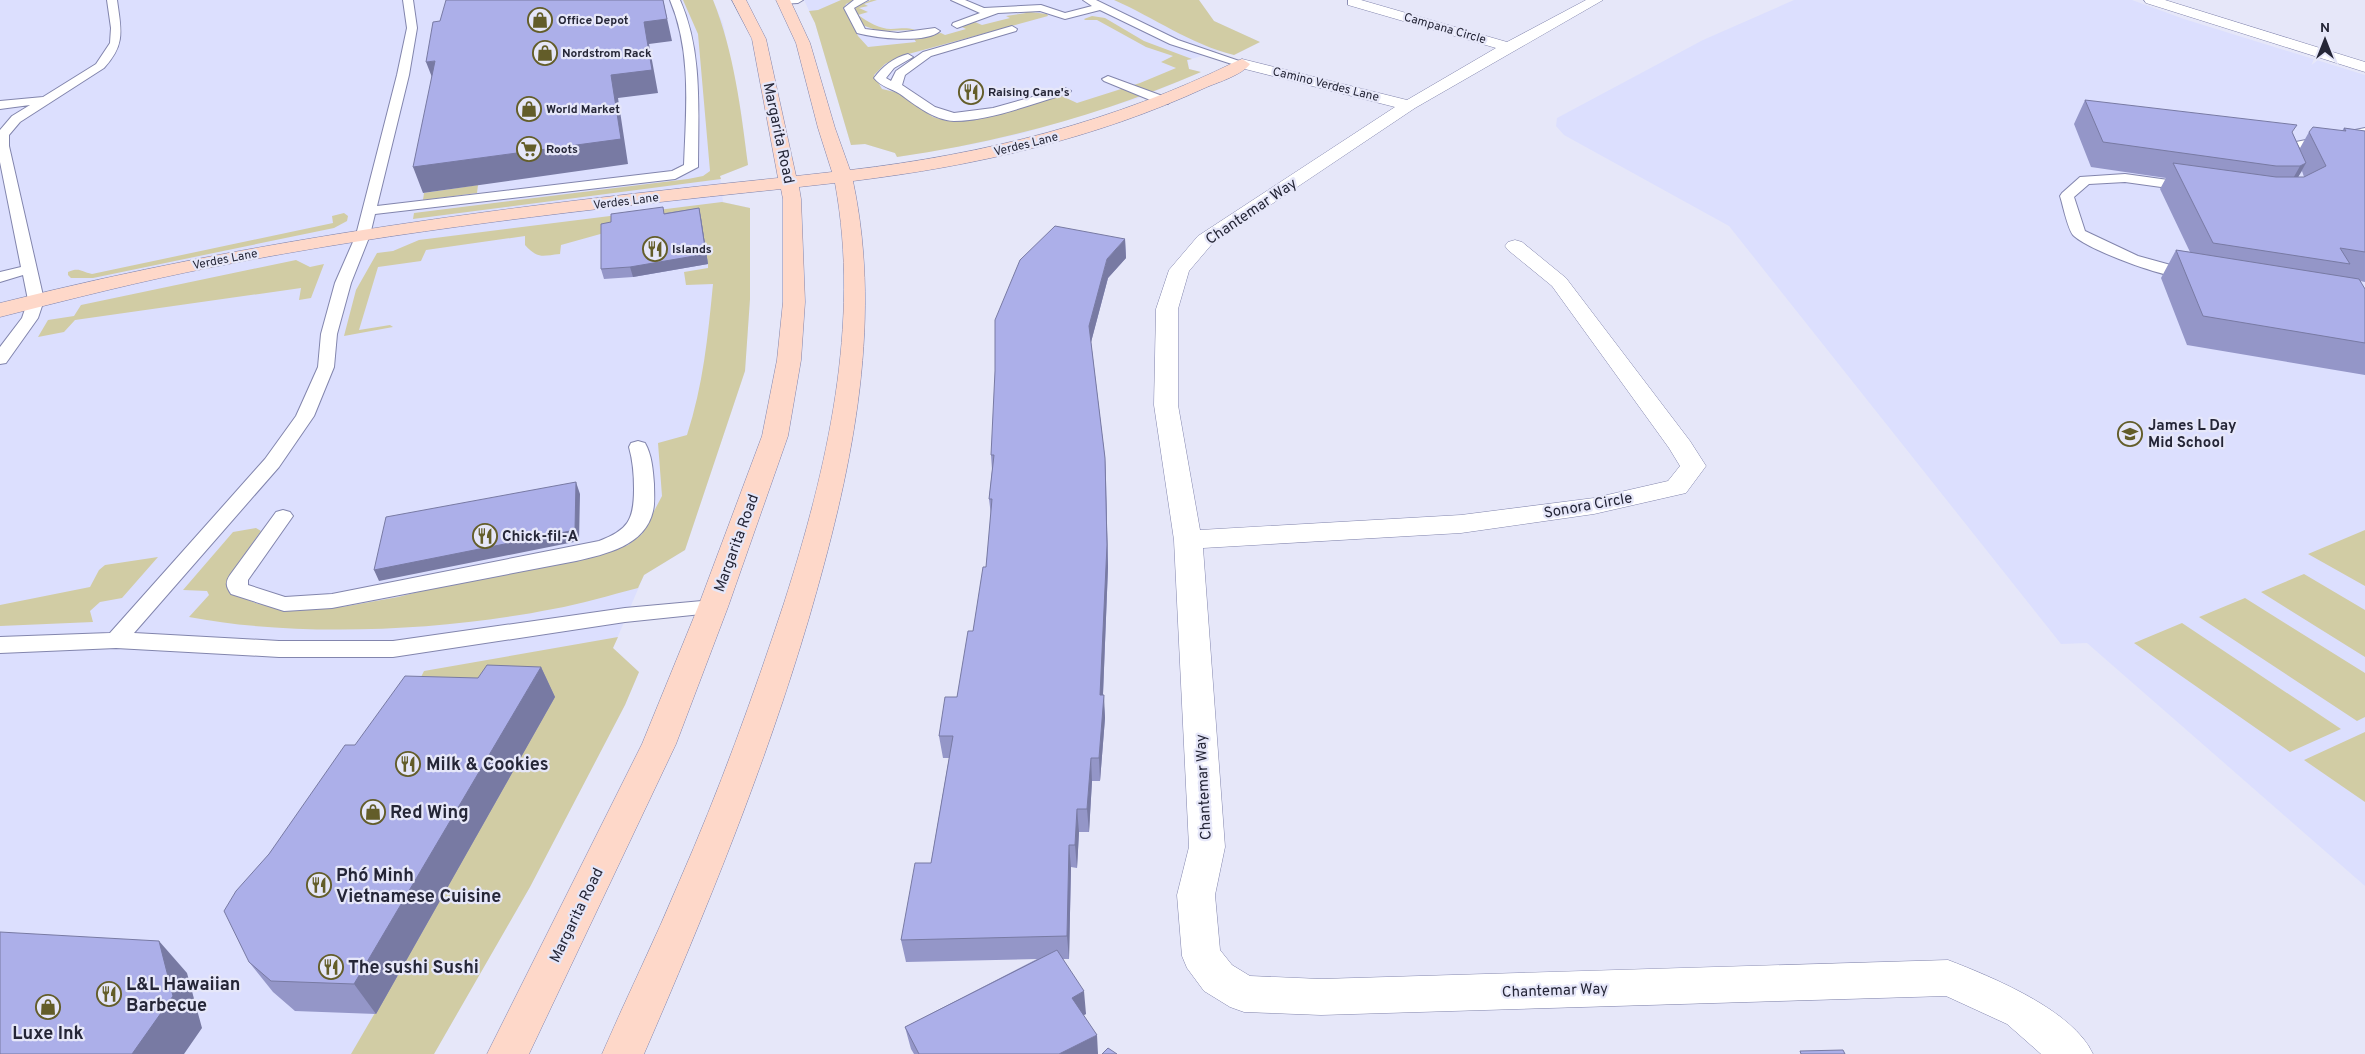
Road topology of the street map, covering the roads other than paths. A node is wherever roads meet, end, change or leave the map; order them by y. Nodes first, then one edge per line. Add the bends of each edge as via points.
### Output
1 (112, 0) edge
2 (408, 0) edge
3 (675, 0) edge
4 (739, 0) edge
5 (863, 0) edge
6 (956, 0) edge
7 (1088, 0) edge
8 (1596, 0) edge
9 (2151, 0) edge
10 (785, 1) edge
11 (1353, 2) dead end
12 (1102, 6) junction
13 (994, 12) junction
14 (957, 25) dead end
15 (1012, 29) dead end
16 (935, 31) dead end
17 (1509, 46) junction
18 (927, 54) junction
19 (1242, 64) junction
20 (2365, 67) edge
21 (1108, 78) dead end
22 (896, 86) junction
23 (1065, 91) dead end
24 (43, 100) junction
25 (1164, 101) junction
26 (0, 105) edge
27 (1409, 105) junction
28 (0, 112) edge
29 (21, 116) junction
30 (2365, 132) edge
31 (842, 176) junction
32 (790, 182) junction
33 (2298, 182) edge
34 (2203, 189) edge
35 (369, 211) junction
36 (363, 235) junction
37 (1515, 246) dead end
38 (30, 269) junction
39 (0, 277) edge
40 (2202, 277) edge
41 (36, 300) junction
42 (0, 310) edge
43 (0, 359) edge
44 (638, 447) dead end
45 (283, 516) dead end
46 (1188, 540) junction
47 (713, 607) junction
48 (116, 640) junction
49 (0, 645) edge
50 (508, 1054) edge
51 (623, 1054) edge
52 (2072, 1054) edge

1 - 24 lane via 117,42 110,56 100,66
2 - 35 lane via 411,34
3 - 35 lane via 686,36 689,65 691,167 686,171
4 - 32 main road, Margarita Road via 759,39
5 - 16 lane via 849,8 861,31 898,36
6 - 13 lane
7 - 12 lane
8 - 17 street, Chantemar Way
9 - 20 street
10 - 31 main road
11 - 17 street, Campana Circle
12 - 13 lane via 1065,16 1041,8
12 - 19 lane via 1122,19 1174,42
13 - 14 lane
15 - 18 lane
17 - 27 street, Chantemar Way
18 - 22 lane via 900,73
18 - 22 lane via 907,57 890,66 880,78
19 - 25 main road, Verdes Lane
19 - 27 street, Camino Verdes Lane
21 - 25 lane
22 - 23 lane via 931,110 952,117 994,111
24 - 26 lane
24 - 29 lane
25 - 31 main road, Verdes Lane via 1012,149 922,166
27 - 46 street, Chantemar Way via 1205,240 1179,270 1167,309 1166,405
28 - 29 lane
29 - 38 lane via 3,134 3,146
30 - 33 lane via 2295,146 2286,156
31 - 32 main road, Verdes Lane
31 - 51 main road via 853,266 850,376 838,454 815,547 777,674 727,814
32 - 36 main road, Verdes Lane via 544,210
32 - 47 main road, Margarita Road via 794,302 790,360 775,436
34 - 40 lane via 2125,178 2085,180 2067,196 2079,233 2107,250 2163,270
35 - 36 lane
36 - 41 main road, Verdes Lane via 237,257
36 - 48 lane via 337,304 329,334 326,367 305,416 272,463
37 - 46 street, Sonora Circle via 1559,282 1681,446 1693,466 1677,487 1594,506 1461,524
38 - 39 lane
38 - 41 lane
41 - 42 main road, Verdes Lane
41 - 43 lane via 30,318
44 - 45 lane via 644,466 643,513 623,539 606,548 576,554 332,601 284,604 238,589 237,580
46 - 52 street, Chantemar Way via 1207,847 1196,895 1201,956 1218,978 1244,994 1321,997 1948,978 2021,1011
47 - 48 lane via 625,615 394,649 279,649
47 - 50 main road, Margarita Road via 659,744
48 - 49 lane

